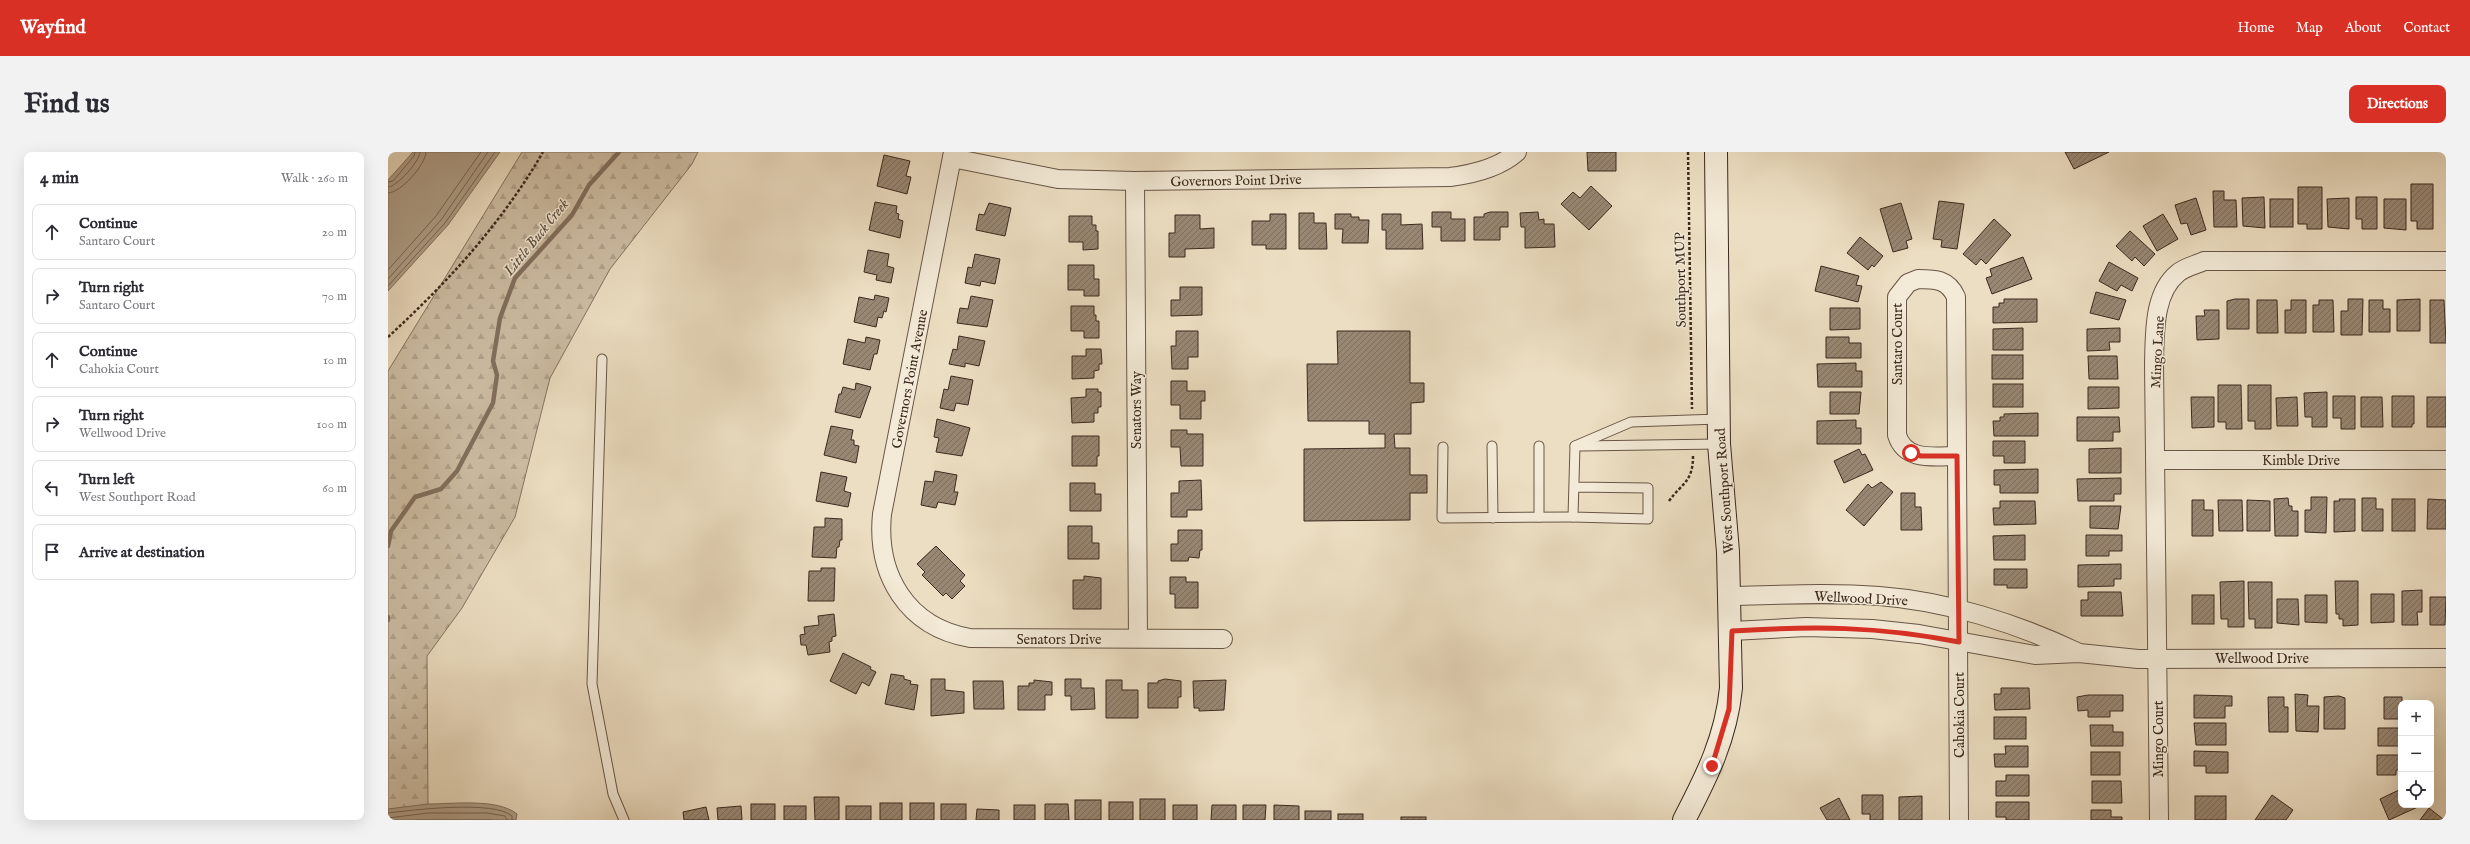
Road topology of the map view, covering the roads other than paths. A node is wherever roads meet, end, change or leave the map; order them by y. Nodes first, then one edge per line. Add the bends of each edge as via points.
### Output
1 (1517, 152) edge
2 (1716, 152) edge
3 (953, 155) edge
4 (1136, 181) junction
5 (2446, 262) edge
6 (602, 358) dead end
7 (1719, 420) junction
8 (1719, 444) junction
9 (1492, 446) dead end
10 (1539, 446) dead end
11 (1575, 446) junction
12 (1443, 447) dead end
13 (1957, 456) junction
14 (2156, 460) junction
15 (2446, 460) edge
16 (1574, 488) junction
17 (1538, 517) junction
18 (1573, 517) junction
19 (1493, 518) junction
20 (1730, 596) junction
21 (906, 603) joint
22 (1958, 610) junction
23 (1732, 631) junction
24 (1138, 638) junction
25 (1223, 639) dead end
26 (1959, 642) junction
27 (2079, 653) junction
28 (2446, 658) edge
29 (2158, 659) junction
30 (624, 820) edge
31 (1684, 820) edge
32 (1959, 820) edge
33 (2159, 820) edge

1 - 4 street, Governors Point Drive via 1509,159 1474,174 1450,177
2 - 7 main road, West Southport Road
3 - 4 street, Governors Point Drive via 1058,179
3 - 21 street, Governors Point Avenue via 882,514 883,557 895,588
4 - 24 street, Senators Way
5 - 14 street, Mingo Lane via 2204,262 2178,272 2164,289 2157,317 2154,364
6 - 30 lane via 592,684 613,794
7 - 8 main road, West Southport Road
7 - 11 lane via 1631,422
8 - 11 lane
8 - 20 main road, West Southport Road
9 - 19 lane
10 - 17 lane
11 - 16 lane
12 - 19 lane via 1442,518
13 - 13 street, Santaro Court via 1956,296 1952,288 1940,280 1916,279 1902,288 1897,296 1897,435 1903,447 1914,455
13 - 22 street, Santaro Court
14 - 15 street, Kimble Drive
14 - 29 street, Mingo Lane
16 - 18 lane
16 - 18 lane via 1648,488 1648,518
17 - 18 lane
17 - 19 lane
20 - 22 street, Wellwood Drive via 1879,596
20 - 23 main road, West Southport Road
21 - 24 street, Senators Drive via 936,626 970,638
22 - 26 street, Cahokia Court
22 - 27 street, Wellwood Drive via 2040,634
23 - 26 street, Wellwood Drive via 1853,627 1891,630
23 - 31 main road, West Southport Road via 1729,709 1712,766
24 - 25 street, Senators Drive
26 - 27 street, Wellwood Drive via 2035,655
26 - 32 street, Cahokia Court
27 - 29 street, Wellwood Drive
28 - 29 street, Wellwood Drive
29 - 33 street, Mingo Court

